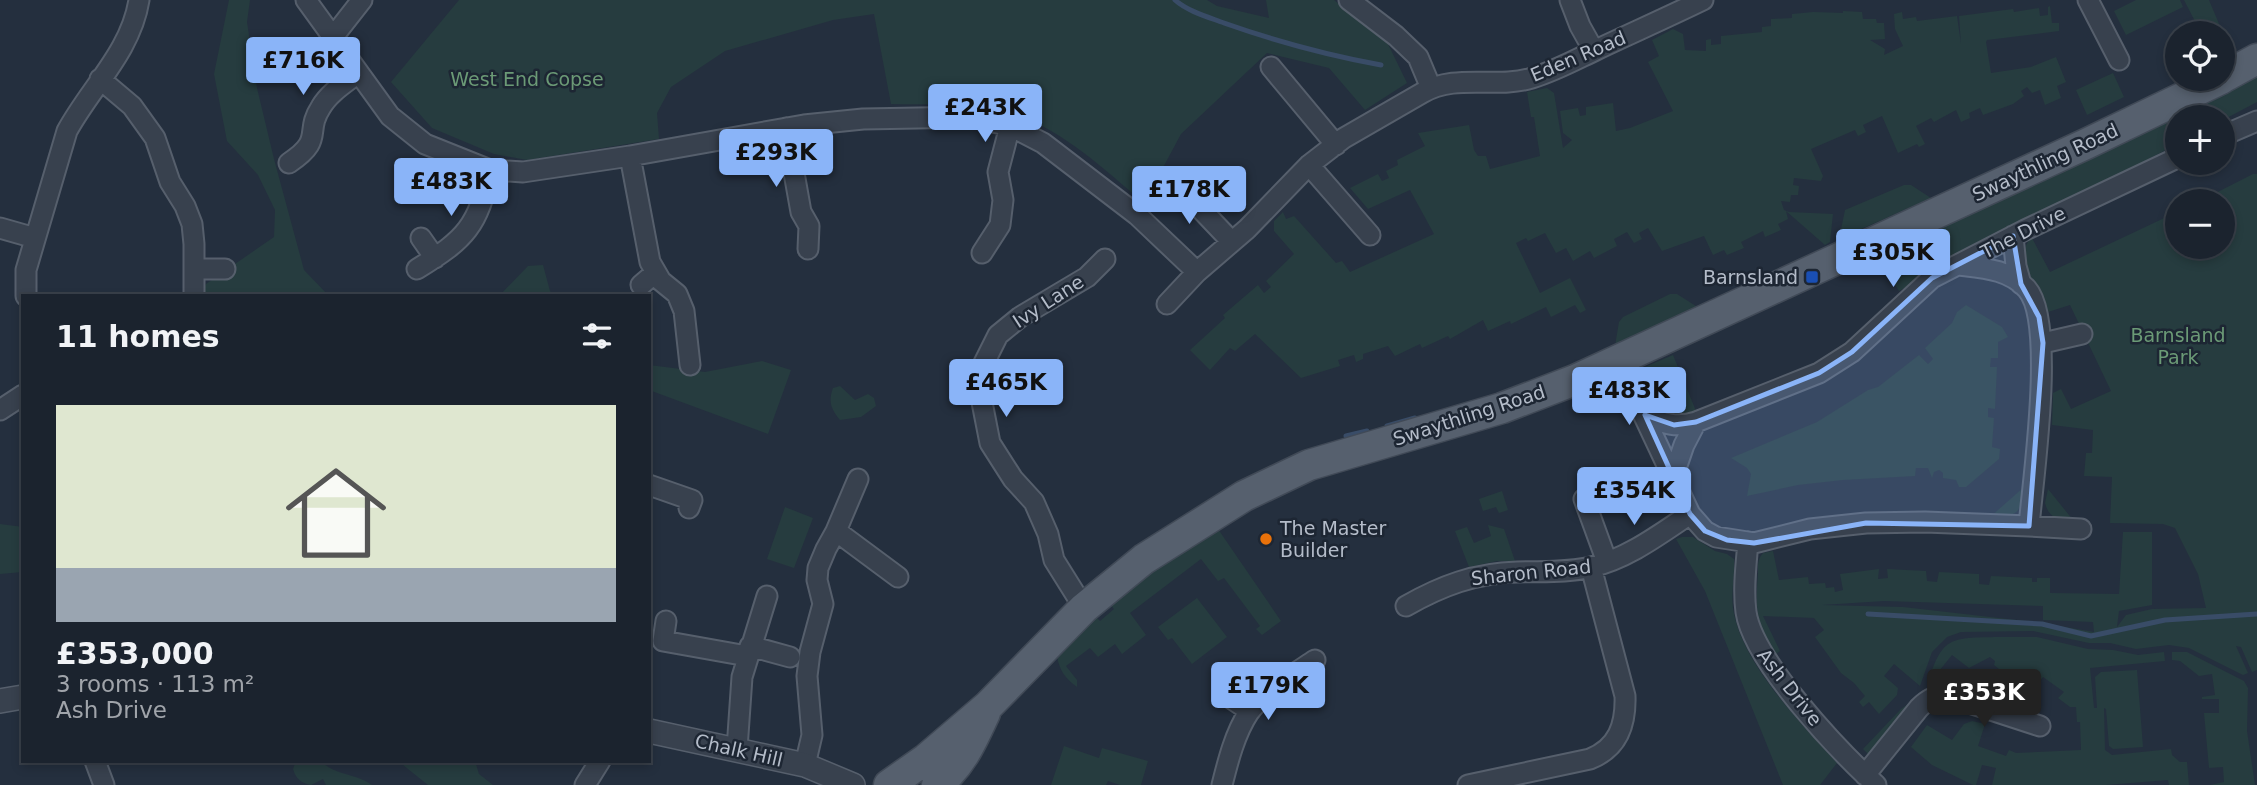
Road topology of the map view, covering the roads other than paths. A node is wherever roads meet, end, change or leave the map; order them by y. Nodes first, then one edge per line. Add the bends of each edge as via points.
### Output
1 (139, 0) edge
2 (306, 0) edge
3 (362, 0) edge
4 (1349, 0) edge
5 (1570, 0) edge
6 (1703, 0) edge
7 (2088, 0) edge
8 (333, 37) junction
9 (1594, 51) junction
10 (2257, 59) edge
11 (2119, 60) dead end
12 (1271, 67) dead end
13 (2235, 71) edge
14 (358, 73) junction
15 (100, 79) junction
16 (1431, 88) junction
17 (2196, 91) edge
18 (2257, 121) edge
19 (1010, 126) junction
20 (786, 128) junction
21 (2235, 130) edge
22 (1336, 145) junction
23 (630, 156) junction
24 (289, 163) dead end
25 (2165, 164) edge
26 (1309, 166) junction
27 (490, 170) junction
28 (1176, 183) dead end
29 (0, 228) edge
30 (1370, 236) dead end
31 (2013, 236) junction
32 (36, 237) junction
33 (422, 238) dead end
34 (1232, 242) junction
35 (808, 249) dead end
36 (982, 253) dead end
37 (435, 258) junction
38 (1105, 259) dead end
39 (1958, 265) junction
40 (195, 269) junction
41 (225, 269) dead end
42 (417, 269) dead end
43 (1197, 272) junction
44 (2021, 284) junction
45 (26, 294) edge
46 (194, 294) edge
47 (1167, 304) dead end
48 (2082, 334) dead end
49 (2043, 343) junction
50 (1618, 361) junction
51 (690, 365) dead end
52 (21, 396) edge
53 (0, 410) edge
54 (1645, 415) junction
55 (1696, 422) junction
56 (1674, 477) junction
57 (858, 479) dead end
58 (651, 486) edge
59 (1584, 499) dead end
60 (692, 501) dead end
61 (1690, 514) junction
62 (2029, 526) junction
63 (2081, 529) dead end
64 (836, 531) junction
65 (1748, 542) junction
66 (1599, 565) junction
67 (898, 577) dead end
68 (767, 596) dead end
69 (1406, 606) dead end
70 (1084, 608) junction
71 (666, 621) dead end
72 (749, 651) junction
73 (790, 656) dead end
74 (1315, 660) dead end
75 (21, 697) edge
76 (1229, 697) dead end
77 (0, 701) edge
78 (1250, 712) junction
79 (2040, 726) dead end
80 (651, 731) edge
81 (737, 749) junction
82 (96, 763) edge
83 (599, 763) edge
84 (805, 765) junction
85 (939, 777) edge
86 (829, 780) edge
87 (1871, 780) edge
88 (104, 785) edge
89 (585, 785) edge
90 (853, 785) edge
91 (889, 785) edge
92 (1222, 785) edge
93 (1468, 785) edge

1 - 15 street via 132,28
2 - 8 street
3 - 8 street
4 - 16 street via 1418,57
5 - 9 street
6 - 9 street, Eden Road
7 - 11 street
8 - 14 street
9 - 16 street, Eden Road via 1529,79
10 - 13 main road, Swaythling Road
12 - 22 street
14 - 24 street via 323,104 314,139
14 - 27 street via 407,131 425,144
15 - 32 street via 66,131
15 - 40 street via 132,106 155,138 170,182 192,224
16 - 22 street, Eden Road
17 - 50 main road, Swaythling Road
18 - 21 street
19 - 20 street via 973,117 920,117
19 - 36 street via 998,172 1003,200 999,229
19 - 43 street via 1043,143 1109,193
20 - 23 street
20 - 35 street via 801,212 809,226
22 - 26 street, Eden Road
23 - 27 street via 523,172
23 - 51 street via 650,262 648,279 677,294 684,311
25 - 31 street, The Drive
26 - 30 street
26 - 34 street, Eden Road
27 - 37 street via 483,204 473,222
28 - 34 street
29 - 32 street
31 - 39 street, The Drive
31 - 44 street
32 - 45 street via 26,270
33 - 37 street
34 - 43 street, Eden Road
37 - 42 street
38 - 70 street, Ivy Lane via 998,335 981,369 980,392 990,443 1034,502 1054,560
39 - 44 street via 2010,275
39 - 55 street, The Drive via 1933,278 1852,352 1819,373
40 - 41 street
40 - 46 street
43 - 47 street, Eden Road
44 - 49 street via 2029,290
48 - 49 street
49 - 62 street
50 - 54 street
50 - 70 main road, Swaythling Road via 1502,408 1276,479 1144,559
52 - 53 street
54 - 55 street, The Drive via 1662,424
54 - 56 street
55 - 56 street
56 - 61 street
57 - 64 street
58 - 60 street
59 - 66 street
61 - 65 street via 1716,537
61 - 66 street, Sharon Road
62 - 63 street
62 - 65 street via 1866,523
64 - 67 street
64 - 84 street via 818,568 823,604 807,676 812,735
65 - 87 street, Ash Drive via 1746,611 1757,644 1811,716
66 - 69 street, Sharon Road via 1472,577
66 - 93 street via 1625,696 1621,733 1589,760
68 - 72 street
70 - 85 main road, Swaythling Road via 988,706
71 - 72 street via 663,640
72 - 73 street
72 - 81 street via 742,677
74 - 78 street
75 - 77 street
76 - 78 street
78 - 92 street via 1230,753
79 - 87 street, Ash Drive via 1945,695 1935,696 1927,699
80 - 81 street, Chalk Hill
81 - 84 street, Chalk Hill
82 - 88 street
83 - 89 street
84 - 86 street, Chalk Hill
85 - 91 main road, Swaythling Road
86 - 90 street, Chalk Hill via 839,777

